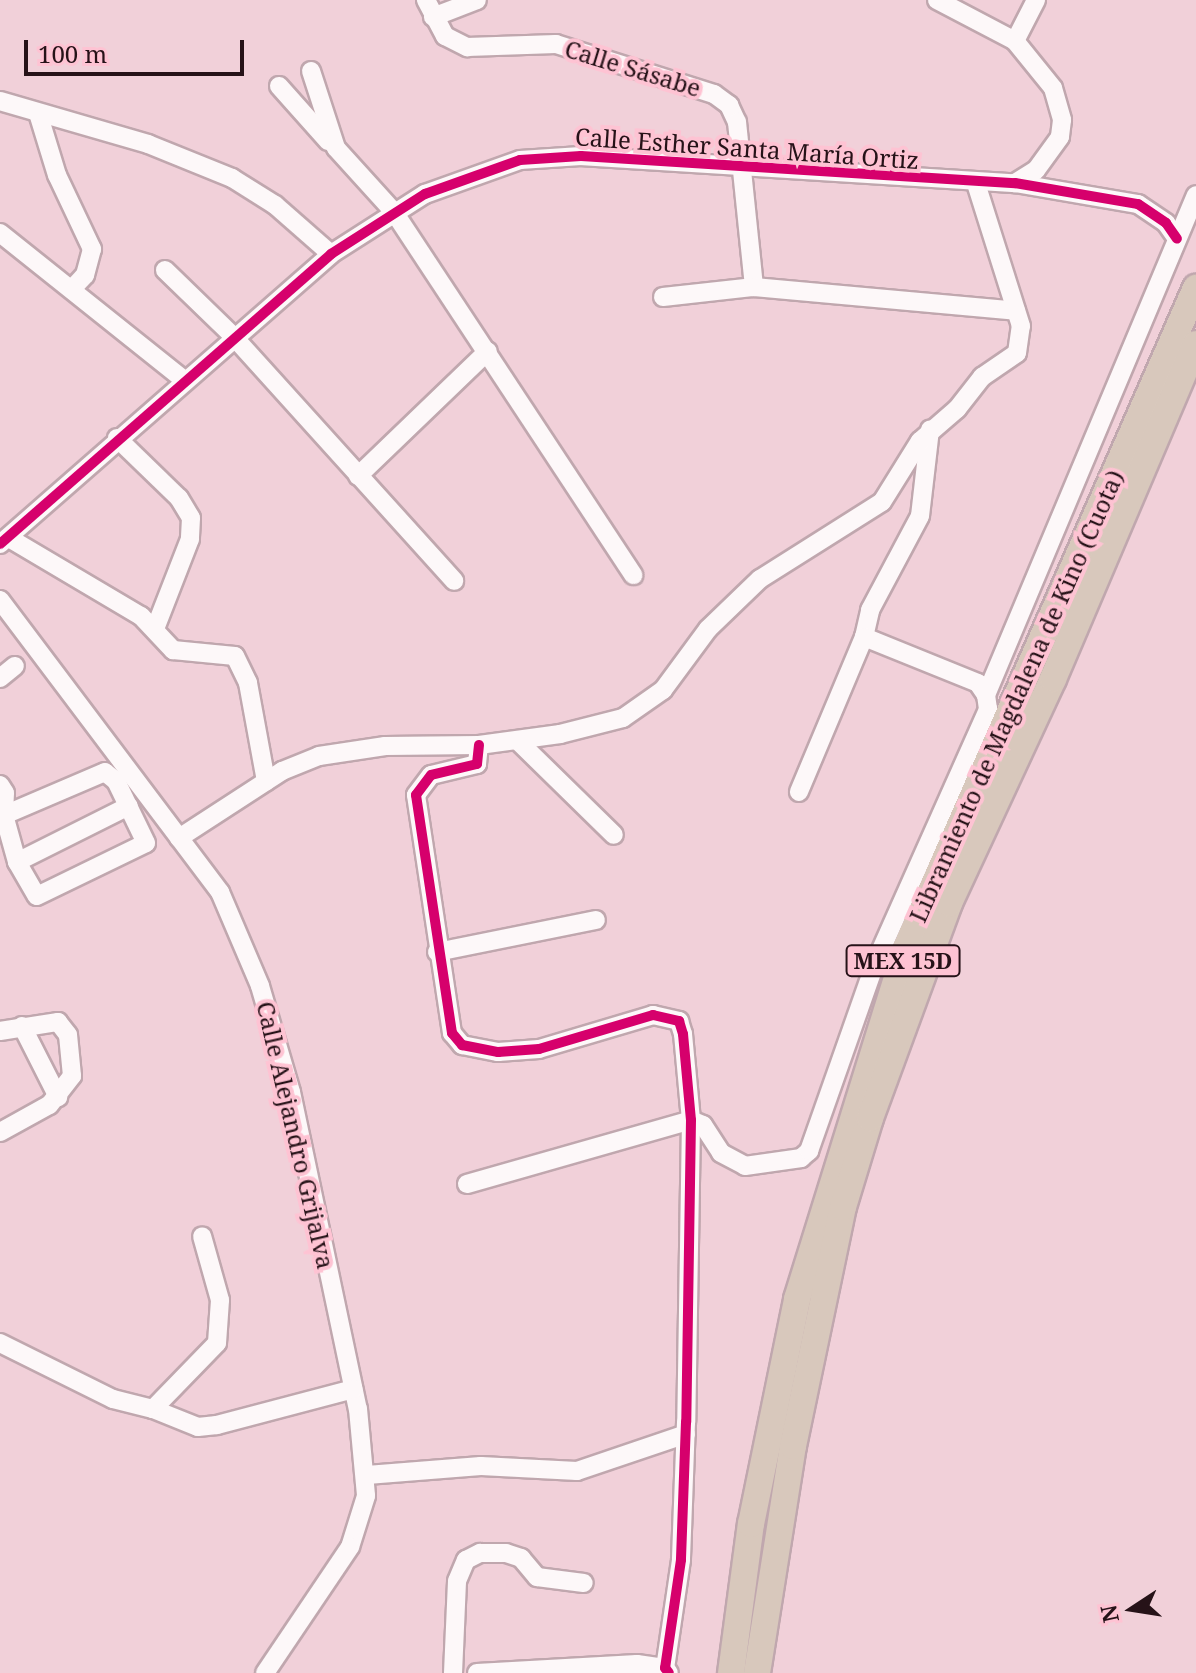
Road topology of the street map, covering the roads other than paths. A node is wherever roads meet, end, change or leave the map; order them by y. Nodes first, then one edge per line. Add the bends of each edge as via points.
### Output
1 (477, 0) edge
2 (937, 0) edge
3 (1036, 0) edge
4 (430, 9) edge
5 (1015, 41) junction
6 (311, 71) dead end
7 (279, 86) dead end
8 (0, 101) edge
9 (38, 113) junction
10 (336, 148) junction
11 (739, 167) junction
12 (976, 183) junction
13 (1015, 183) junction
14 (1196, 195) edge
15 (394, 212) junction
16 (0, 233) edge
17 (1177, 239) junction
18 (331, 254) junction
19 (165, 270) dead end
20 (754, 287) junction
21 (73, 288) junction
22 (1196, 288) edge
23 (663, 297) dead end
24 (1016, 311) junction
25 (233, 336) junction
26 (1196, 344) edge
27 (488, 351) junction
28 (183, 379) junction
29 (930, 430) junction
30 (117, 438) junction
31 (358, 476) junction
32 (4, 541) edge
33 (633, 575) dead end
34 (454, 581) dead end
35 (0, 600) edge
36 (155, 629) junction
37 (864, 637) junction
38 (986, 695) junction
39 (518, 741) junction
40 (479, 745) junction
41 (266, 781) junction
42 (0, 785) edge
43 (799, 792) dead end
44 (129, 806) junction
45 (4, 815) junction
46 (614, 835) dead end
47 (179, 838) junction
48 (17, 862) junction
49 (596, 920) dead end
50 (437, 952) junction
51 (22, 1026) junction
52 (0, 1031) edge
53 (58, 1097) junction
54 (691, 1120) junction
55 (0, 1132) edge
56 (467, 1184) dead end
57 (202, 1236) dead end
58 (0, 1343) edge
59 (353, 1389) junction
60 (153, 1409) junction
61 (686, 1434) junction
62 (367, 1475) junction
63 (584, 1583) dead end
64 (667, 1670) edge
65 (265, 1673) edge
66 (453, 1673) edge
67 (477, 1673) edge
68 (731, 1673) edge
69 (757, 1673) edge

1 - 4 street, Calle Sásabe
2 - 5 street
3 - 5 street
4 - 11 street, Calle Sásabe via 445,36 467,47 556,44 714,94 729,105 737,122
5 - 13 street via 1053,88 1062,120 1054,149
6 - 10 street
7 - 10 street
8 - 9 street
9 - 18 street via 148,144 232,178 275,205
9 - 21 street via 57,175 92,249 85,275
10 - 15 street
11 - 12 street, Calle Esther Santa María Ortiz
11 - 15 street, Calle Esther Santa María Ortiz via 536,157 451,183
11 - 20 street, Calle Sásabe
12 - 13 street, Calle Esther Santa María Ortiz
12 - 24 street
13 - 17 street, Calle Esther Santa María Ortiz via 1138,204 1166,223
14 - 17 street
15 - 18 street, Calle Esther Santa María Ortiz
15 - 27 street
16 - 21 street
17 - 38 street
18 - 25 street, Calle Esther Santa María Ortiz
19 - 25 street
20 - 23 street
20 - 24 street
21 - 28 street
22 - 68 highway, Libramiento de Magdalena de Kino (Cuota) / MEX 15D via 907,946 797,1299 751,1524
24 - 29 street via 1022,337 1017,353 982,377 957,409
25 - 28 street, Calle Esther Santa María Ortiz
25 - 31 street
26 - 69 highway, Libramiento de Magdalena de Kino (Cuota) / MEX 15D via 1053,679 949,903 870,1118 843,1207 796,1431
27 - 31 street
27 - 33 street
28 - 30 street, Calle Esther Santa María Ortiz
29 - 37 street via 920,516 870,610
29 - 39 street via 882,502 760,579 708,629 677,675 642,706 608,723
30 - 32 street, Calle Esther Santa María Ortiz
30 - 36 street via 179,498 191,518 190,539
31 - 34 street
32 - 36 street
35 - 47 street, Calle Alejandro Grijalva
36 - 41 street via 180,654 218,651 235,656 248,683
37 - 38 street via 978,683
37 - 43 street
38 - 54 street via 988,709 876,961 809,1151 801,1158 745,1166 729,1160 703,1125
39 - 40 street
39 - 46 street
40 - 41 street via 346,751 299,763
40 - 50 street via 477,764 431,775 420,786 415,804
41 - 47 street
42 - 45 street
44 - 45 street via 105,772
44 - 48 street
44 - 48 street via 146,836 137,851 43,896 30,892
45 - 48 street
47 - 59 street, Calle Alejandro Grijalva via 236,921 275,1032
49 - 50 street
50 - 54 street via 452,1033 473,1049 539,1049 653,1015 679,1021
51 - 52 street
51 - 53 street
51 - 53 street via 58,1022 68,1035 72,1076
53 - 55 street
54 - 56 street
54 - 61 street
57 - 60 street via 220,1300 217,1343
58 - 60 street via 113,1399
59 - 60 street via 198,1427
59 - 62 street, Calle Alejandro Grijalva
61 - 62 street via 577,1471 481,1466
61 - 64 street via 681,1560
62 - 65 street, Calle Alejandro Grijalva via 350,1547
63 - 66 street via 537,1577 521,1558 506,1553 480,1553 466,1560 457,1581
64 - 67 street via 637,1664

